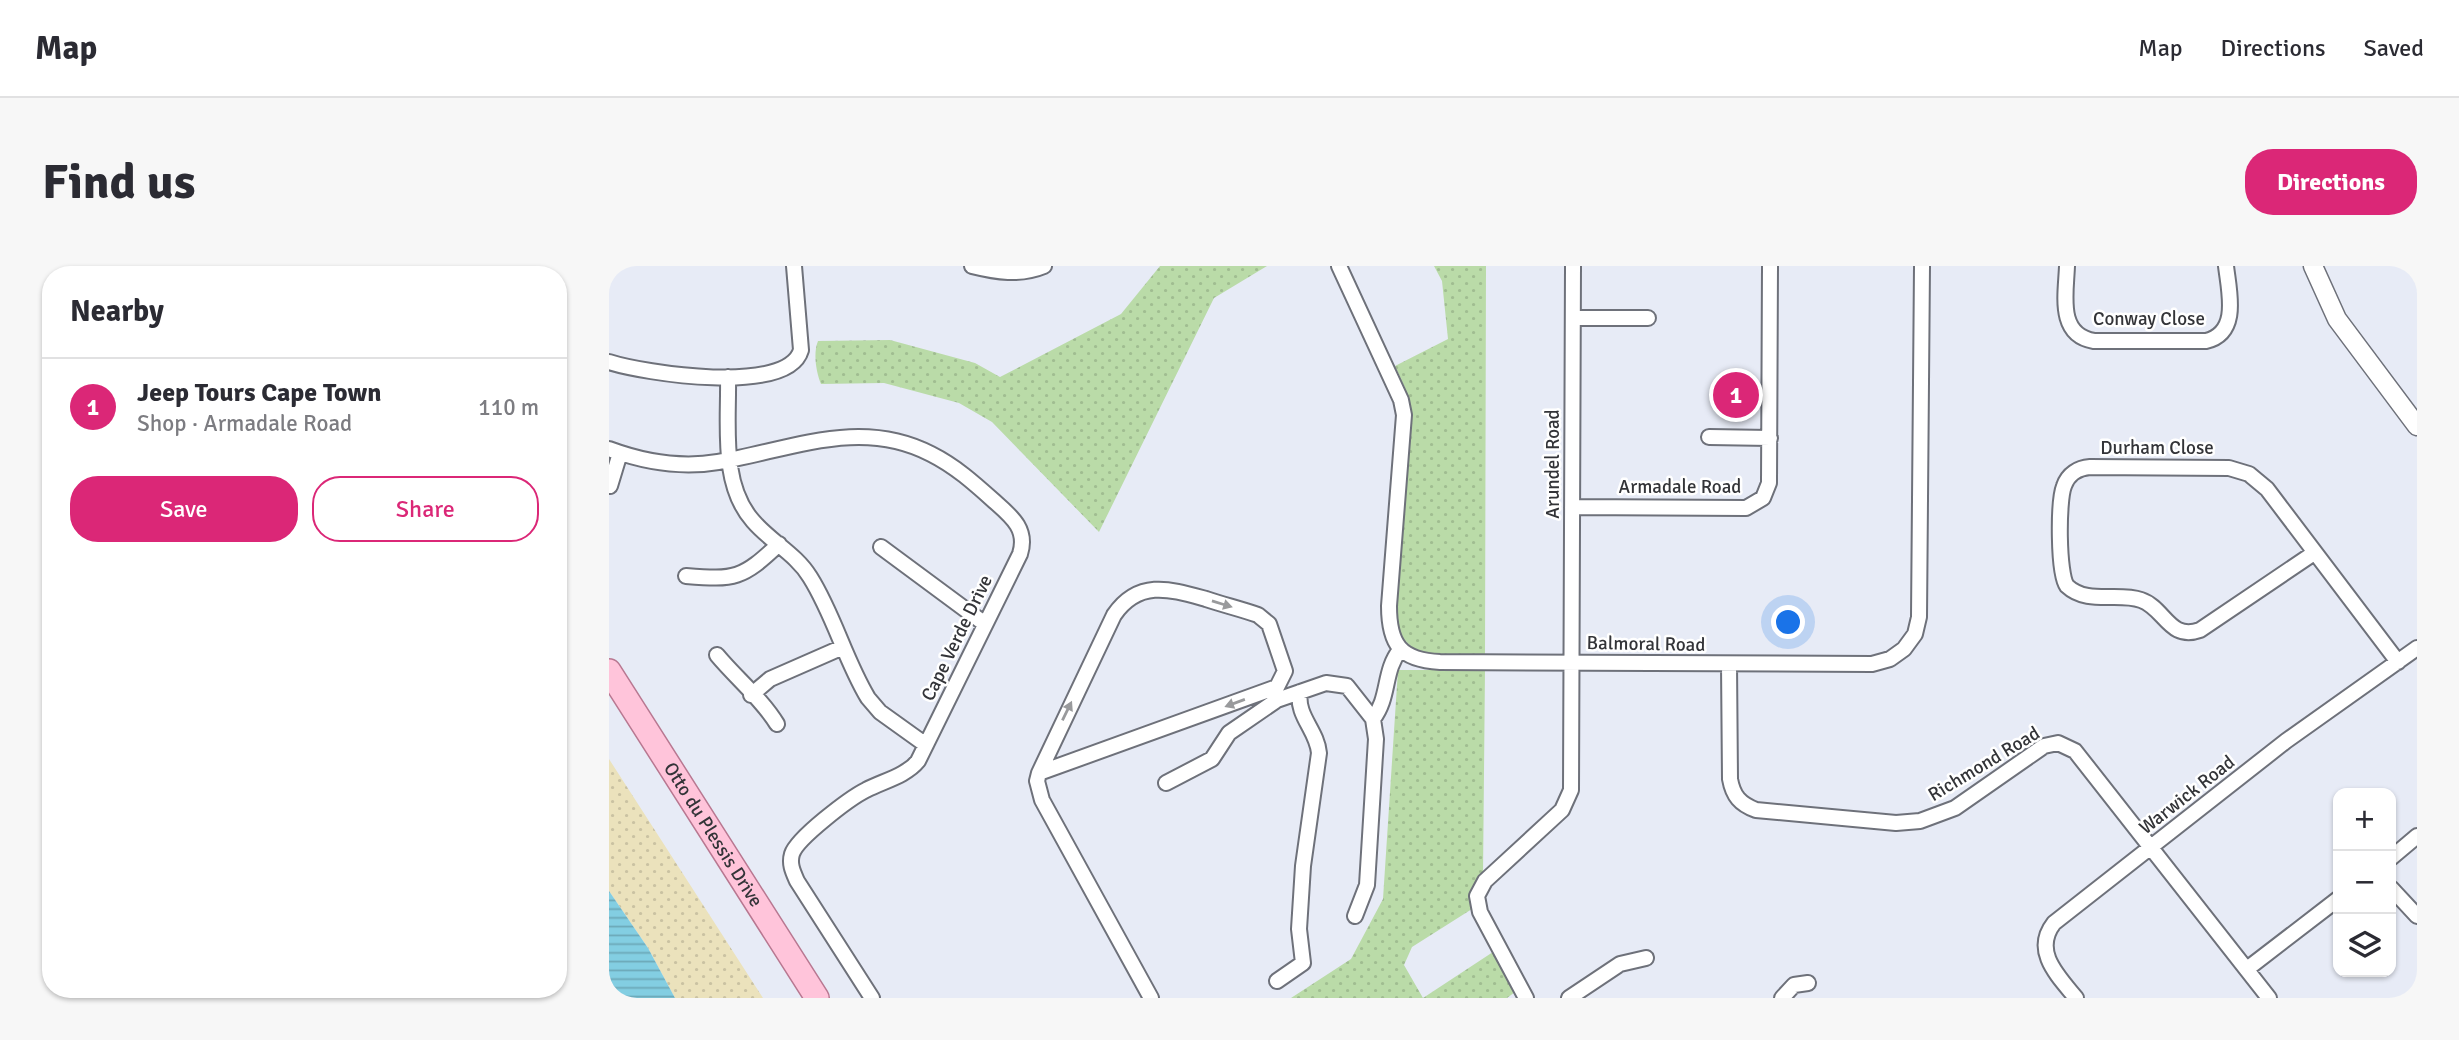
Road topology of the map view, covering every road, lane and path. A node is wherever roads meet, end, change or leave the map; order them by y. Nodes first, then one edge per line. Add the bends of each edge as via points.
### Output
1 (794, 266) edge
2 (972, 266) edge
3 (1044, 266) edge
4 (1339, 266) edge
5 (1573, 266) edge
6 (1770, 266) edge
7 (1922, 266) edge
8 (2067, 266) edge
9 (2226, 266) edge
10 (2313, 266) edge
11 (1573, 318) junction
12 (1648, 318) dead end
13 (609, 362) edge
14 (727, 377) junction
15 (2417, 426) edge
16 (1709, 437) dead end
17 (1770, 438) junction
18 (615, 451) edge
19 (730, 460) junction
20 (610, 486) edge
21 (1572, 507) junction
22 (779, 544) junction
23 (881, 547) dead end
24 (2314, 553) junction
25 (686, 576) dead end
26 (985, 624) junction
27 (843, 647) junction
28 (2417, 648) edge
29 (1401, 649) junction
30 (717, 655) dead end
31 (2398, 662) junction
32 (1571, 663) junction
33 (1729, 664) junction
34 (609, 671) edge
35 (1300, 692) junction
36 (751, 695) junction
37 (1373, 719) junction
38 (777, 724) dead end
39 (926, 746) junction
40 (1039, 774) junction
41 (1165, 783) dead end
42 (2417, 836) edge
43 (2151, 848) junction
44 (2396, 854) edge
45 (2396, 893) edge
46 (2333, 903) edge
47 (1355, 916) dead end
48 (2417, 916) edge
49 (1646, 958) dead end
50 (2247, 969) junction
51 (1276, 981) dead end
52 (1808, 983) dead end
53 (817, 998) edge
54 (872, 998) edge
55 (1151, 998) edge
56 (1526, 998) edge
57 (1569, 998) edge
58 (1782, 998) edge
59 (2076, 998) edge
60 (2269, 998) edge

1 - 14 street via 800,354 784,369
2 - 3 street via 1009,272
4 - 29 street via 1404,415 1389,606 1392,636
5 - 11 street, Arundel Road
6 - 17 street, Armadale Road
7 - 33 street, Balmoral Road via 1919,617 1915,634 1898,655 1872,664
8 - 9 street, Conway Close via 2068,322 2079,336 2094,341 2206,341 2222,333 2229,320
10 - 15 street via 2337,320
11 - 12 street
11 - 21 street, Arundel Road
13 - 14 street via 662,375
14 - 19 street
16 - 17 street
17 - 21 street, Armadale Road via 1768,488 1752,506
18 - 19 street via 672,464
18 - 20 street
19 - 22 street via 741,504
19 - 26 street, Cape Verde Drive via 840,435 869,437 928,452 961,471 1014,520 1023,537 1020,554
21 - 32 street, Arundel Road
22 - 25 street via 746,573 723,578
22 - 27 street via 813,580
23 - 26 street
24 - 24 street, Durham Close via 2267,489 2239,470 2084,468 2064,485 2061,561 2067,586 2091,596 2143,600 2182,632 2200,630
24 - 31 street, Durham Close
26 - 39 street, Cape Verde Drive
27 - 36 street via 770,679
27 - 39 street via 868,698
28 - 31 street, Warwick Road
29 - 32 street, Balmoral Road via 1413,659 1425,661
29 - 37 street via 1389,666 1385,699
30 - 36 street
31 - 43 street, Warwick Road via 2286,741
32 - 33 street, Balmoral Road
32 - 56 street, Arundel Road via 1571,790 1567,801 1485,881 1477,896 1480,912
33 - 43 street, Richmond Road via 1730,779 1738,801 1747,807 1896,823 1920,821 1955,808 2044,746 2058,743 2075,751
34 - 53 main road, Otto du Plessis Drive
35 - 37 street via 1325,682 1342,684
35 - 41 street via 1252,716 1229,733 1212,759
35 - 51 street via 1299,708 1319,753 1303,866 1299,929 1303,963
36 - 38 street via 767,706
37 - 47 street via 1377,739 1367,886
39 - 54 street, Cape Verde Drive via 913,767 852,799 800,842 791,858 797,881
40 -> 40 street via 1114,615 1137,593 1170,589 1258,615 1269,624 1284,666 1280,683 1268,691
40 - 55 street via 1042,800
42 - 44 street
43 - 50 street, Richmond Road
43 - 59 street, Warwick Road via 2049,929 2046,958
45 - 48 street
46 - 50 street
49 - 57 street via 1620,964
50 - 60 street, Richmond Road
52 - 58 street via 1794,985

